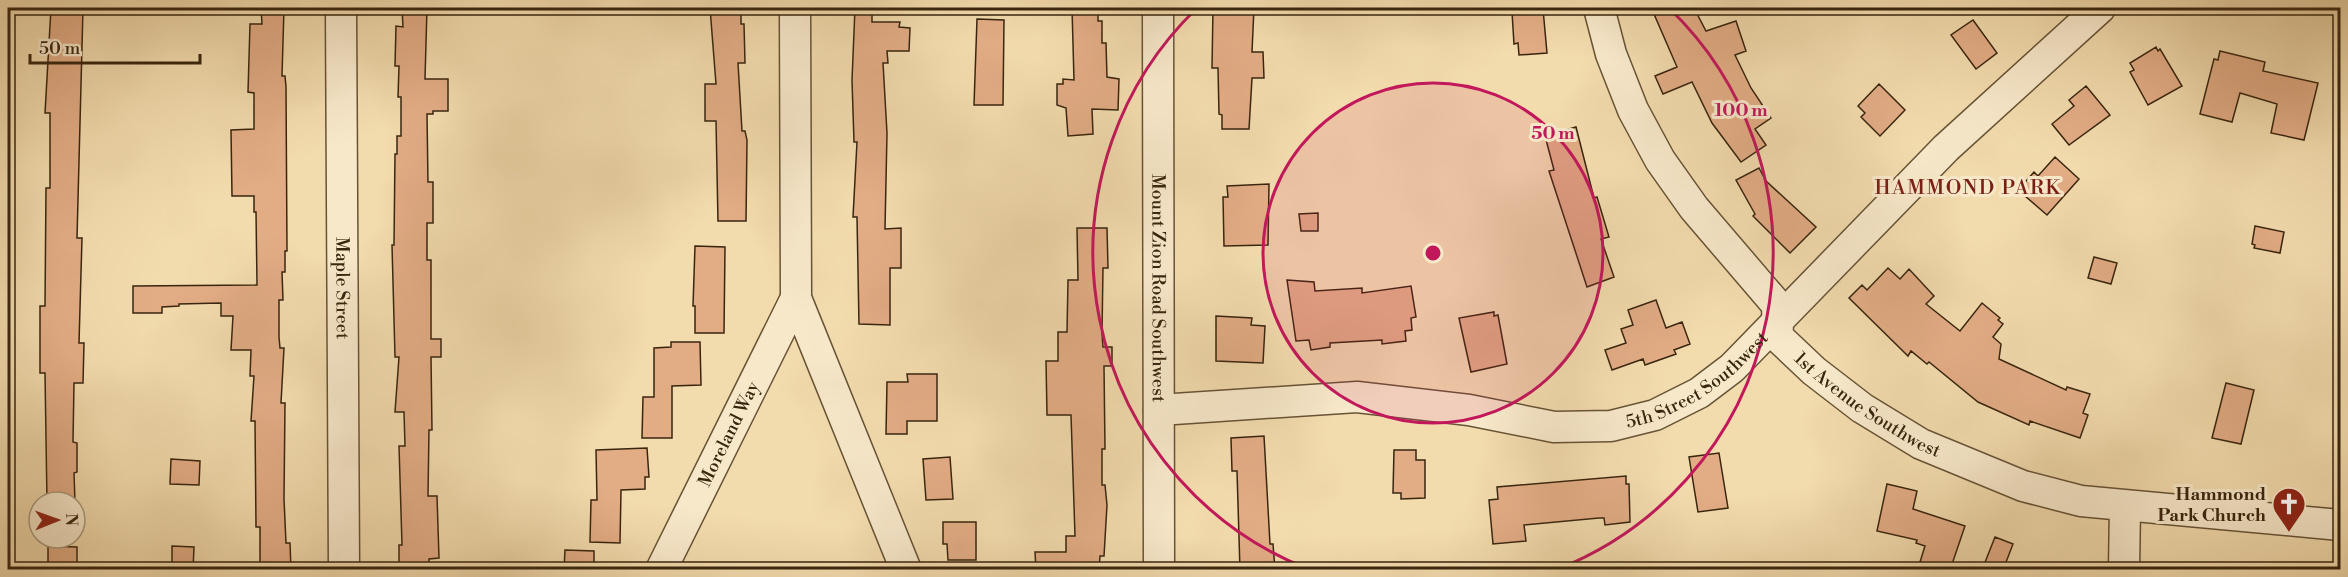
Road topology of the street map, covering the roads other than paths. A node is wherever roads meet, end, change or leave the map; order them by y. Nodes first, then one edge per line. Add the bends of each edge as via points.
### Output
1 (340, 8) edge
2 (795, 8) edge
3 (1158, 8) edge
4 (1599, 8) edge
5 (2100, 8) edge
6 (796, 298) junction
7 (1777, 321) junction
8 (1159, 410) junction
9 (2126, 506) junction
10 (2340, 525) edge
11 (344, 570) edge
12 (661, 570) edge
13 (906, 570) edge
14 (1159, 570) edge
15 (2124, 570) edge

1 - 11 street, Maple Street
2 - 6 street, Moreland Way
3 - 8 street, Mount Zion Road Southwest
4 - 7 street, 1st Avenue Southwest via 1611,54 1633,110 1660,160 1694,208 1777,305
5 - 7 street, 5th Street Southwest via 1946,148
6 - 12 street, Moreland Way
6 - 13 street, Moreland Way
7 - 8 street, 5th Street Southwest via 1732,368 1699,393 1655,415 1611,426 1554,426 1358,396
7 - 9 street, 1st Avenue Southwest via 1778,337 1814,371 1862,408 1922,444 2023,486 2081,501
8 - 14 street, Mount Zion Road Southwest
9 - 10 street, 1st Avenue Southwest
9 - 15 street

